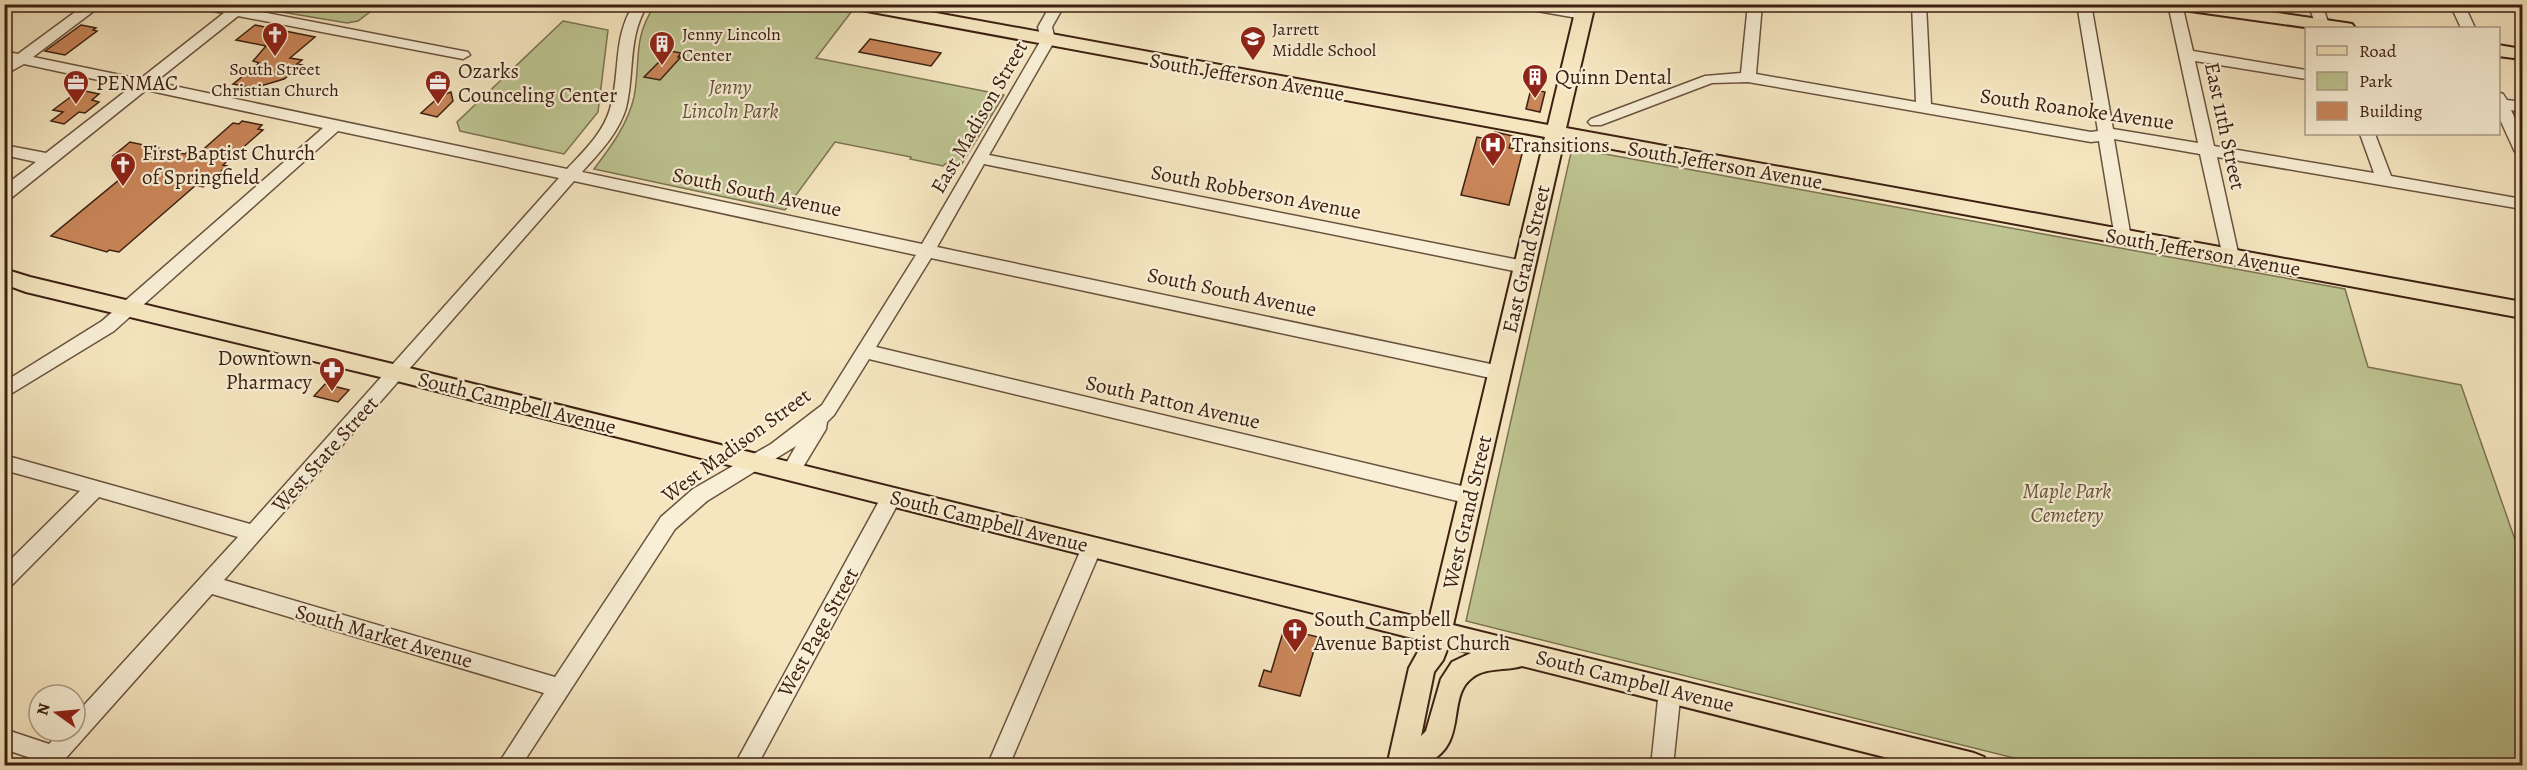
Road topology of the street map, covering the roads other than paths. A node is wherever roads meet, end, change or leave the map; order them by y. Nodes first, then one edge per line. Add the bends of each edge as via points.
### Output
1 (96, 4) edge
2 (197, 4) edge
3 (641, 4) edge
4 (856, 4) edge
5 (1058, 4) edge
6 (1520, 4) edge
7 (1755, 4) edge
8 (1919, 4) edge
9 (2084, 4) edge
10 (2176, 4) edge
11 (2315, 4) edge
12 (2457, 4) edge
13 (240, 8) edge
14 (1584, 10) edge
15 (2322, 25) junction
16 (2338, 27) edge
17 (2468, 27) edge
18 (1048, 40) junction
19 (2500, 50) edge
20 (2523, 54) edge
21 (4, 55) edge
22 (463, 55) dead end
23 (2188, 55) junction
24 (21, 59) junction
25 (4, 71) edge
26 (2305, 74) edge
27 (1748, 77) junction
28 (143, 84) junction
29 (2500, 101) edge
30 (1924, 107) junction
31 (2523, 107) edge
32 (1596, 122) dead end
33 (335, 125) junction
34 (1556, 134) junction
35 (2106, 135) junction
36 (2368, 135) edge
37 (2209, 149) junction
38 (4, 150) edge
39 (2523, 150) edge
40 (979, 158) junction
41 (49, 159) junction
42 (573, 176) junction
43 (2384, 179) junction
44 (4, 195) edge
45 (2523, 204) edge
46 (2123, 238) junction
47 (925, 250) junction
48 (2231, 257) junction
49 (1524, 267) junction
50 (4, 276) edge
51 (130, 308) junction
52 (2523, 310) edge
53 (865, 351) junction
54 (397, 373) junction
55 (1500, 373) junction
56 (4, 391) edge
57 (828, 410) junction
58 (4, 462) edge
59 (752, 463) junction
60 (790, 472) junction
61 (96, 488) junction
62 (1470, 496) junction
63 (891, 498) junction
64 (254, 533) junction
65 (1092, 546) junction
66 (4, 580) edge
67 (208, 584) junction
68 (1436, 642) junction
69 (1526, 654) junction
70 (560, 688) junction
71 (1670, 690) junction
72 (87, 718) edge
73 (4, 739) edge
74 (66, 743) edge
75 (1423, 758) edge
76 (49, 764) edge
77 (508, 765) edge
78 (745, 765) edge
79 (998, 765) edge
80 (1401, 765) edge
81 (1662, 765) edge
82 (1974, 765) edge

1 - 24 street
2 - 13 street
3 - 42 street, West State Street via 632,16 627,34 619,105 606,135
4 - 18 main road, South Jefferson Avenue
5 - 18 street, East Madison Street via 1045,27
6 - 14 street
7 - 27 street
8 - 30 street
9 - 35 street
10 - 15 main road
10 - 23 street, East 11th Street
11 - 15 street
12 - 17 street
13 - 22 street
13 - 28 street
14 - 34 main road, East Grand Street
15 - 16 main road
18 - 34 main road, South Jefferson Avenue
18 - 40 street, East Madison Street
19 - 20 main road
21 - 24 street, South South Avenue
23 - 26 street
23 - 37 street, East 11th Street
24 - 25 street
24 - 28 street, South South Avenue
27 - 30 street, South Roanoke Avenue
27 - 32 street, South Roanoke Avenue via 1710,79
28 - 33 street, South South Avenue
28 - 41 street
29 - 31 street
29 - 39 street
30 - 35 street, South Roanoke Avenue via 2091,137
33 - 42 street, South South Avenue
33 - 51 street
34 - 46 main road, South Jefferson Avenue
34 - 49 main road, East Grand Street
35 - 37 street, South Roanoke Avenue
35 - 46 street
36 - 43 street
37 - 43 street, South Roanoke Avenue
37 - 48 street, East 11th Street
38 - 41 street
40 - 47 street, East Madison Street
40 - 49 street, South Robberson Avenue
41 - 44 street
42 - 47 street, South South Avenue
42 - 54 street, West State Street
43 - 45 street, South Roanoke Avenue
46 - 48 main road, South Jefferson Avenue
47 - 53 street, West Madison Street
47 - 55 street, South South Avenue
48 - 52 main road, South Jefferson Avenue
49 - 55 main road, East Grand Street
50 - 51 main road, South Campbell Avenue
51 - 54 main road, South Campbell Avenue
51 - 56 street via 92,337
53 - 57 street, West Madison Street
53 - 62 street, South Patton Avenue
54 - 59 main road, South Campbell Avenue
54 - 64 street, West State Street
55 - 62 main road, West Grand Street
57 - 59 street, West Madison Street via 806,429
57 - 60 street
58 - 61 street
59 - 60 main road, South Campbell Avenue
59 - 70 street, West Madison Street via 700,495 669,523
60 - 63 main road, South Campbell Avenue
61 - 64 street
61 - 66 street
62 - 68 main road, West Grand Street
63 - 65 main road, South Campbell Avenue
63 - 78 street, West Page Street
64 - 67 street, West State Street
65 - 68 main road, South Campbell Avenue
65 - 79 street
67 - 70 street, South Market Avenue
67 - 72 street, West State Street
68 - 69 main road, South Campbell Avenue
68 - 75 main road, West Grand Street via 1440,676
68 - 80 main road, West Grand Street via 1422,668
69 - 71 main road, South Campbell Avenue
69 - 75 main road via 1480,661 1461,670 1450,687 1438,738
70 - 77 street, West Madison Street
71 - 81 street
71 - 82 main road, South Campbell Avenue
73 - 76 street via 41,752
74 - 76 street, West State Street

